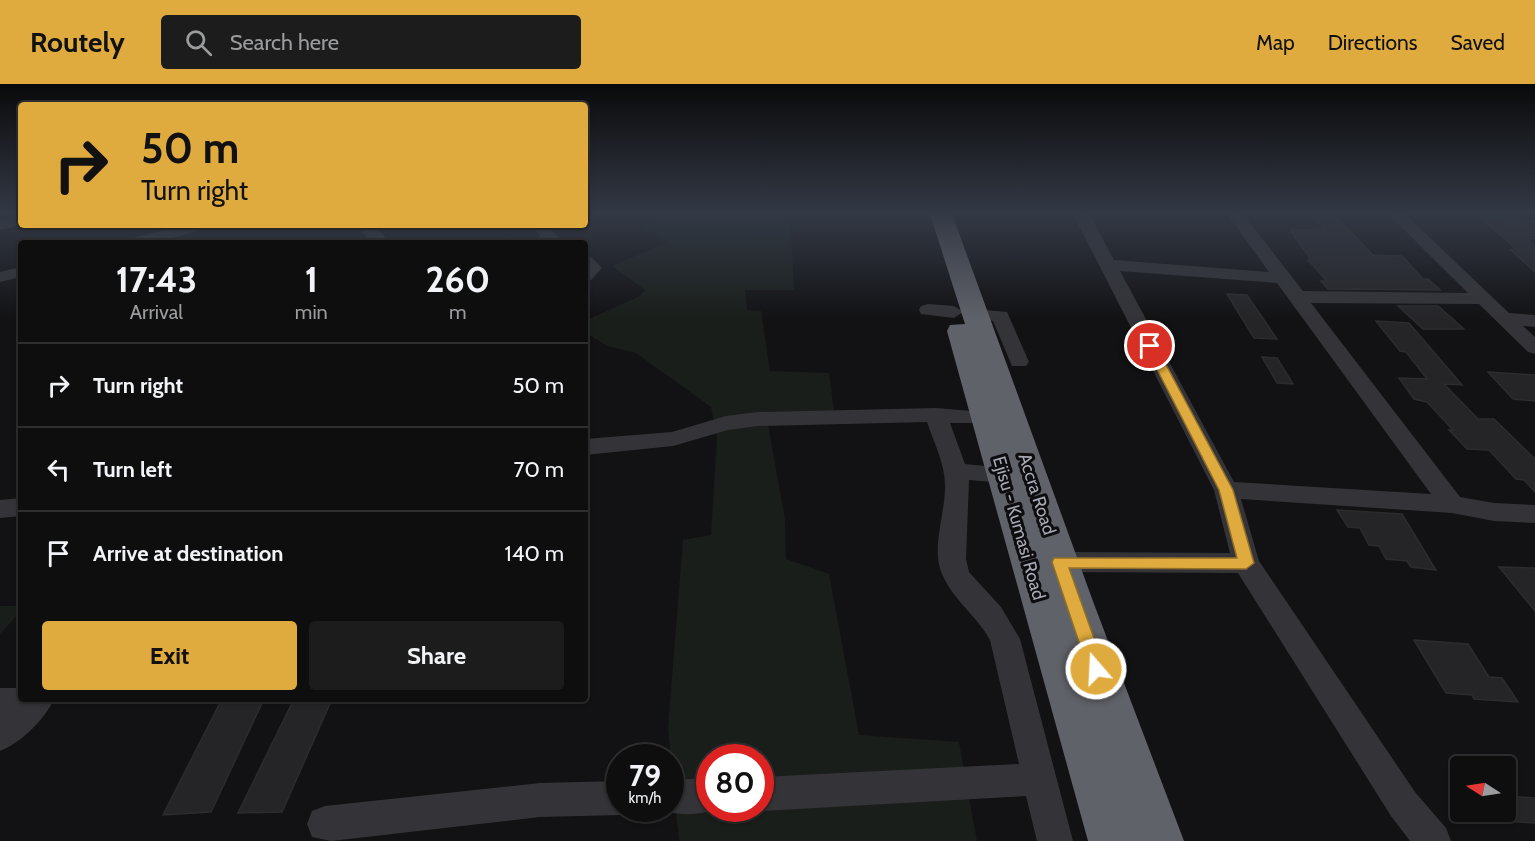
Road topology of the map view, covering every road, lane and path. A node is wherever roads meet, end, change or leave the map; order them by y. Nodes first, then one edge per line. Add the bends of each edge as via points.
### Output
1 (935, 249) edge
2 (945, 249) edge
3 (1099, 249) edge
4 (1260, 249) edge
5 (1434, 249) edge
6 (1107, 265) junction
7 (18, 273) edge
8 (0, 276) edge
9 (1281, 278) junction
10 (1300, 297) junction
11 (1487, 299) junction
12 (952, 312) junction
13 (1505, 318) junction
14 (1535, 321) edge
15 (1535, 348) edge
16 (1019, 362) dead end
17 (936, 415) junction
18 (987, 418) junction
19 (588, 447) edge
20 (956, 471) junction
21 (1005, 475) junction
22 (1226, 490) junction
23 (1452, 504) junction
24 (18, 507) edge
25 (0, 510) edge
26 (1535, 514) edge
27 (1060, 562) junction
28 (1246, 563) junction
29 (18, 701) edge
30 (0, 702) edge
31 (35, 702) edge
32 (0, 736) edge
33 (1039, 779) junction
34 (774, 793) edge
35 (606, 798) edge
36 (326, 825) dead end
37 (1055, 841) edge
38 (1113, 841) edge
39 (1159, 841) edge
40 (1433, 841) edge

1 - 12 highway, Ejisu - Kumasi Road
2 - 12 highway, Accra Road
3 - 6 street
4 - 9 street
5 - 11 street
6 - 9 street
6 - 22 street
7 - 8 street
9 - 10 street
10 - 11 street
10 - 23 street
11 - 13 street
12 - 16 street via 1000,316
12 - 18 highway, Ejisu - Kumasi Road
12 - 27 highway, Accra Road
13 - 14 street
13 - 15 street
17 - 18 street
17 - 19 street via 741,420 673,440
17 - 20 street
18 - 21 highway, Ejisu - Kumasi Road
20 - 21 street
20 - 33 street via 952,559 955,573 963,587 991,615 1005,639
21 - 38 highway, Ejisu - Kumasi Road
22 - 23 street
22 - 28 street
23 - 26 street
24 - 25 street
27 - 28 street
27 - 39 highway, Accra Road
28 - 40 street via 1403,804
29 - 30 street
31 - 32 street
33 - 34 street
33 - 37 street
35 - 36 street via 540,800

